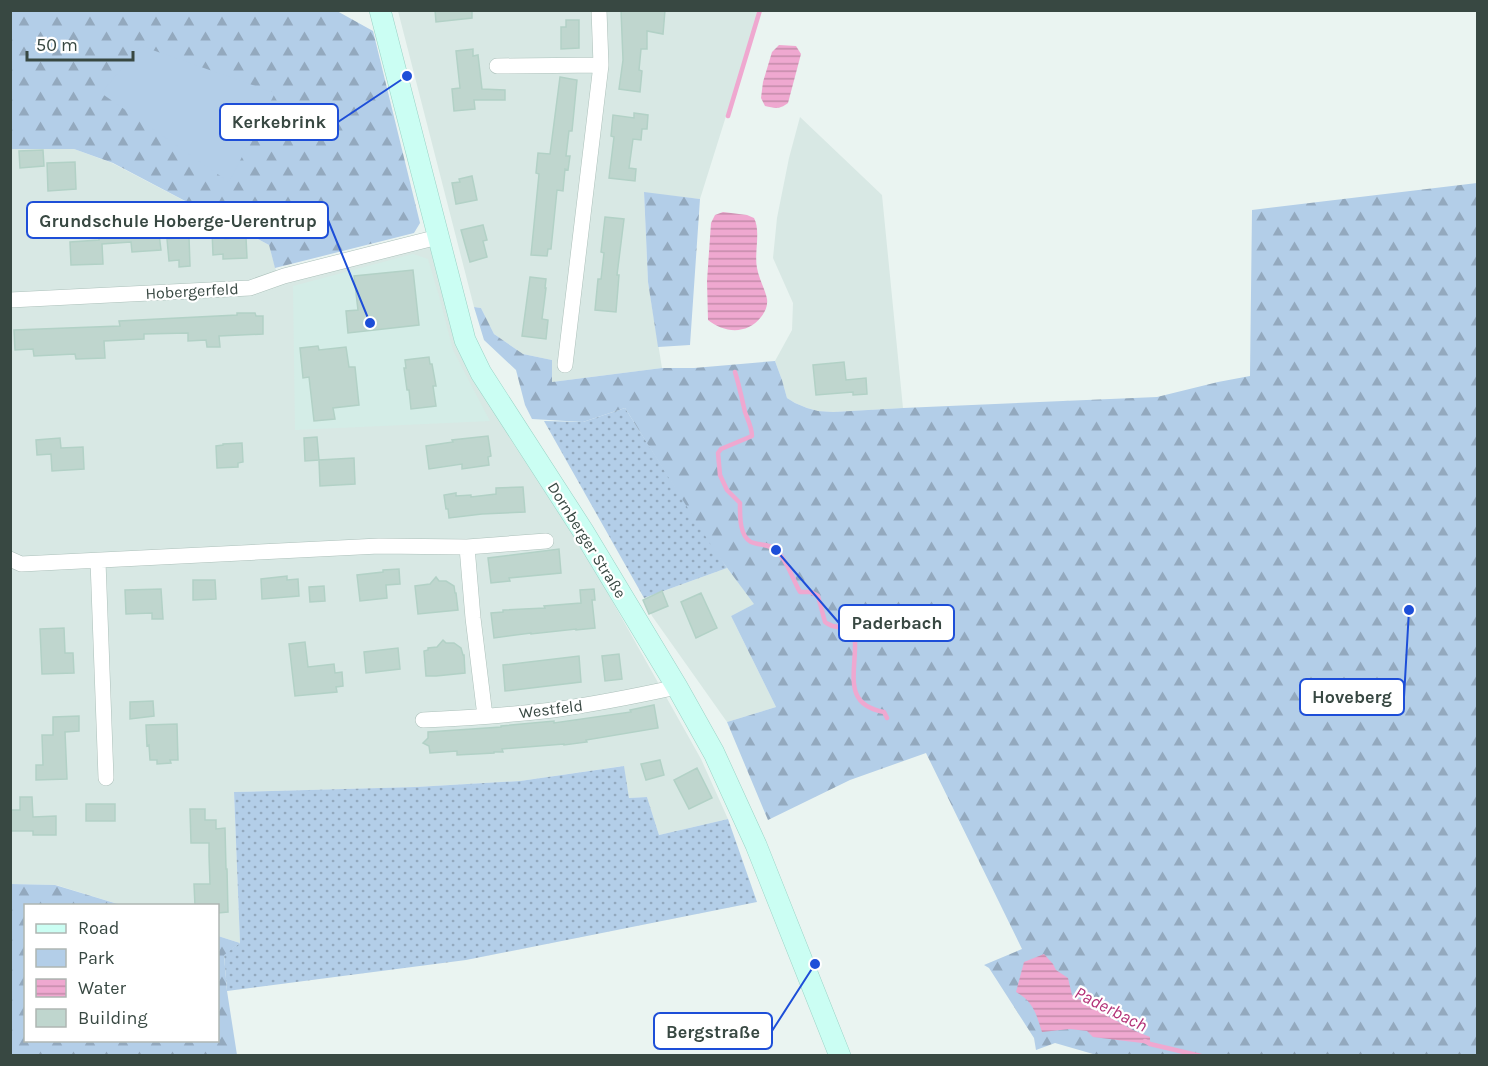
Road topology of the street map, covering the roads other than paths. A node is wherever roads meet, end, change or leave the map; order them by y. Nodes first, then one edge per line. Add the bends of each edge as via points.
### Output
1 (380, 10) edge
2 (599, 10) edge
3 (601, 65) junction
4 (497, 66) dead end
5 (438, 237) junction
6 (10, 300) edge
7 (565, 365) dead end
8 (546, 541) dead end
9 (467, 548) junction
10 (10, 559) edge
11 (98, 561) junction
12 (677, 687) junction
13 (486, 717) junction
14 (423, 720) dead end
15 (106, 778) dead end
16 (840, 1056) edge

1 - 5 street, Dornberger Straße
2 - 3 street
3 - 4 street
3 - 7 street
5 - 6 street, Hobergerfeld via 250,288
5 - 12 street, Dornberger Straße via 462,331 481,373
8 - 9 street
9 - 11 street via 379,546
9 - 13 street
10 - 11 street via 21,564
11 - 15 street
12 - 13 street, Westfeld via 608,702
12 - 16 street, Dornberger Straße via 714,753 756,845
13 - 14 street, Westfeld

